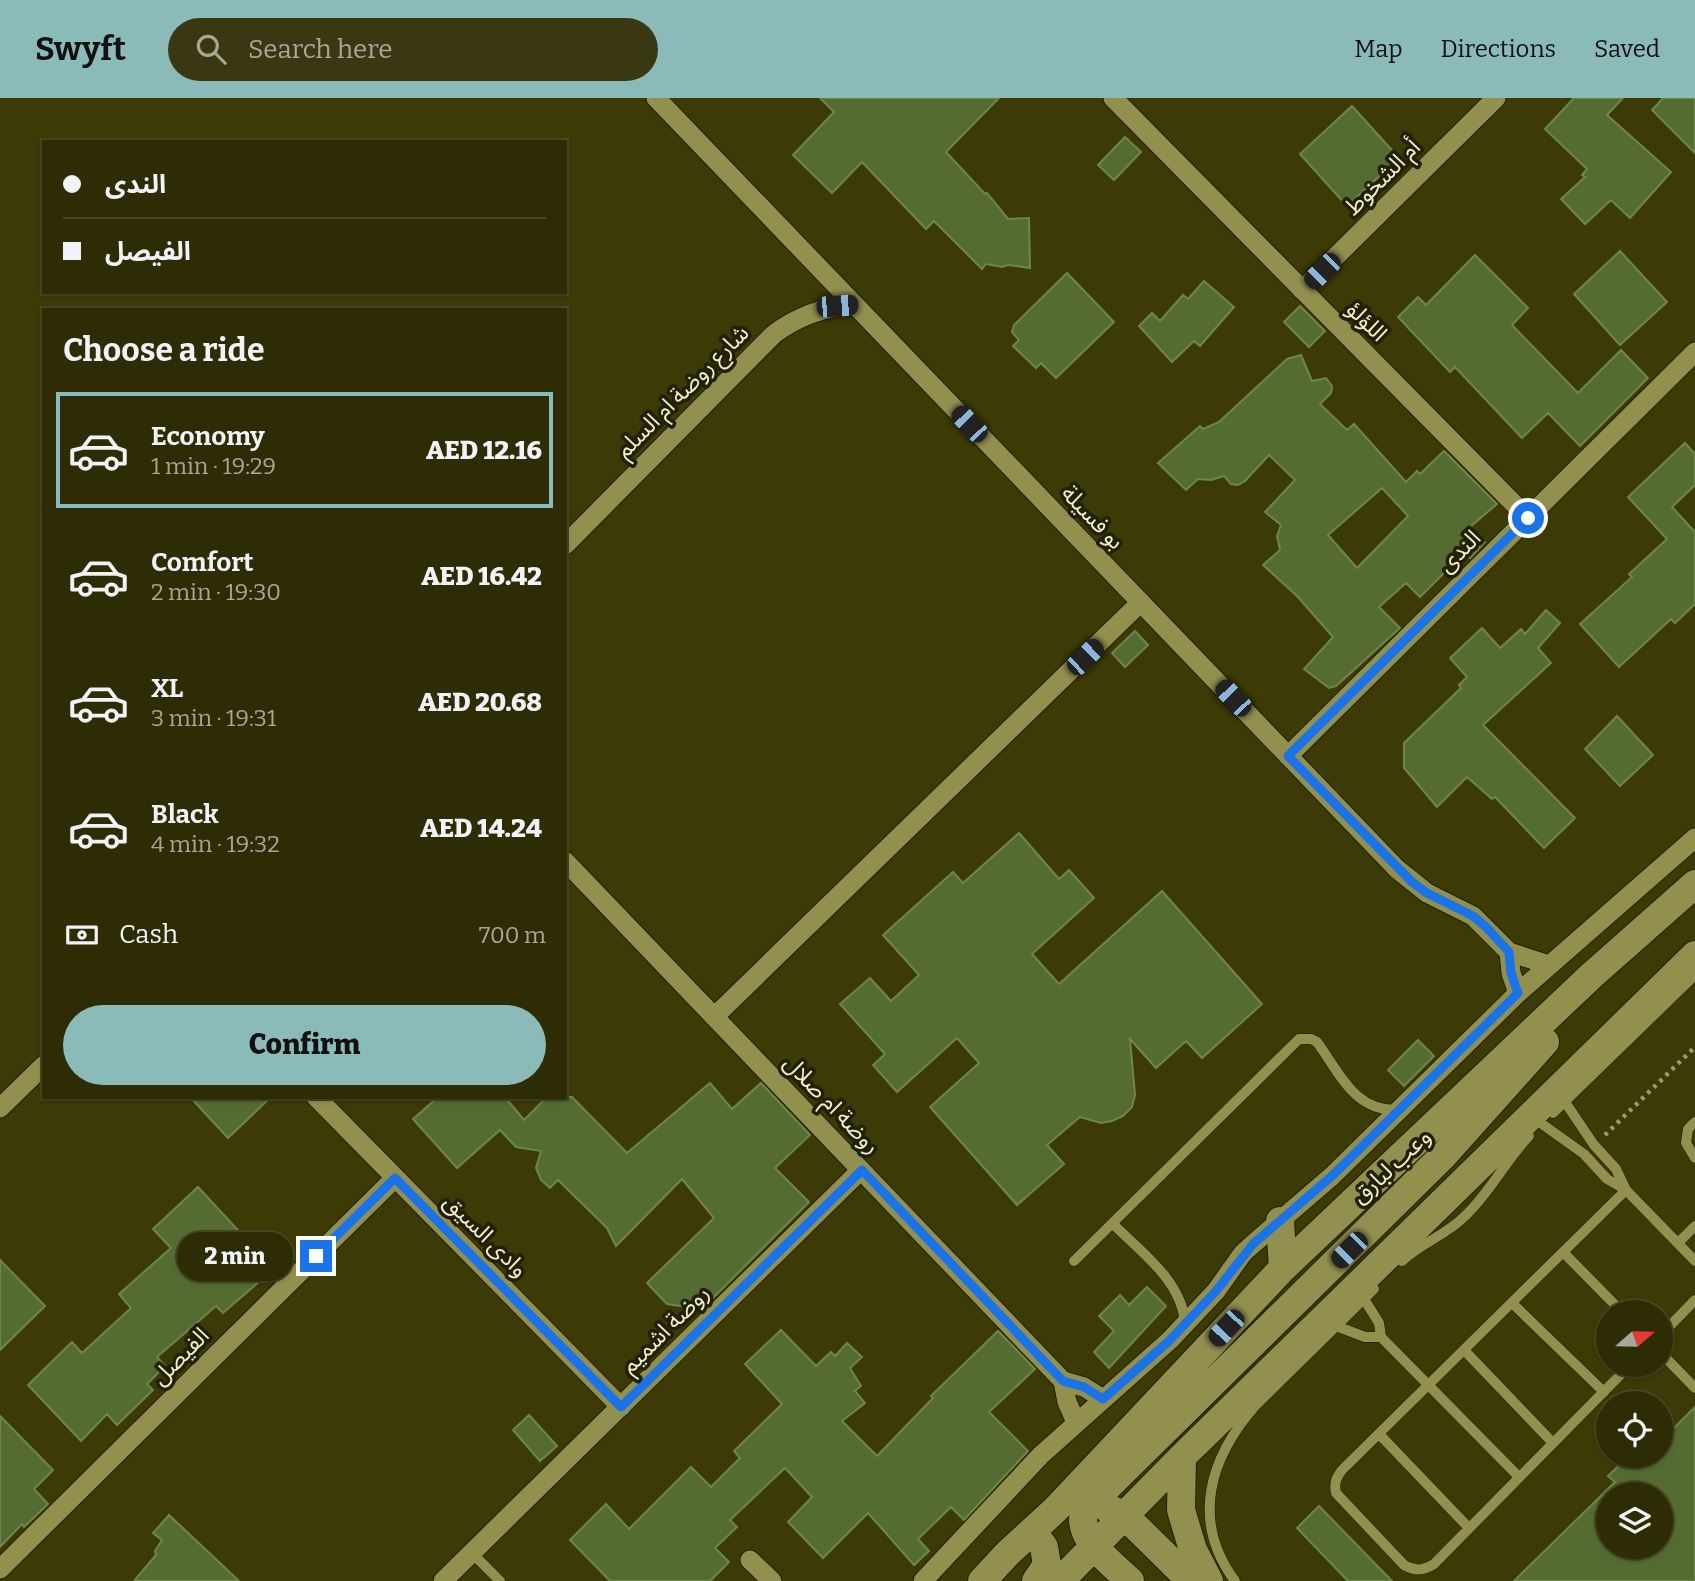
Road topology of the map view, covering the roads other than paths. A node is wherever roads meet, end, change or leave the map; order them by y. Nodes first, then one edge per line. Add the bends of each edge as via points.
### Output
1 (656, 98) edge
2 (1113, 98) edge
3 (1496, 98) edge
4 (1302, 290) junction
5 (854, 304) junction
6 (1695, 352) edge
7 (1528, 518) junction
8 (567, 543) edge
9 (1141, 602) junction
10 (1288, 756) junction
11 (1695, 838) edge
12 (567, 863) edge
13 (1695, 884) edge
14 (1509, 952) junction
15 (1695, 955) edge
16 (1549, 965) junction
17 (1695, 975) edge
18 (1591, 976) junction
19 (1518, 993) junction
20 (714, 1017) junction
21 (42, 1067) edge
22 (318, 1099) edge
23 (1565, 1102) junction
24 (0, 1108) edge
25 (1399, 1110) junction
26 (1695, 1122) edge
27 (1542, 1124) junction
28 (1594, 1145) junction
29 (1584, 1154) junction
30 (1695, 1158) edge
31 (862, 1170) junction
32 (395, 1178) junction
33 (1626, 1190) junction
34 (1280, 1221) junction
35 (1113, 1224) junction
36 (1695, 1226) edge
37 (1678, 1243) junction
38 (1563, 1252) junction
39 (1074, 1261) dead end
40 (1695, 1261) edge
41 (1396, 1267) dead end
42 (1283, 1268) junction
43 (1380, 1283) dead end
44 (1364, 1299) junction
45 (1610, 1300) edge
46 (1695, 1300) edge
47 (1511, 1303) junction
48 (1185, 1323) junction
49 (1673, 1323) edge
50 (1336, 1326) junction
51 (1381, 1338) junction
52 (1464, 1350) junction
53 (1673, 1365) edge
54 (1618, 1377) edge
55 (1063, 1381) junction
56 (1429, 1384) junction
57 (1695, 1388) edge
58 (1603, 1391) edge
59 (1605, 1391) edge
60 (1103, 1399) junction
61 (1596, 1400) edge
62 (621, 1407) junction
63 (1076, 1422) junction
64 (1379, 1434) junction
65 (1553, 1443) junction
66 (1182, 1457) junction
67 (1519, 1478) junction
68 (1086, 1508) junction
69 (1124, 1515) junction
70 (1041, 1523) junction
71 (1469, 1528) junction
72 (1094, 1546) junction
73 (472, 1553) junction
74 (750, 1560) dead end
75 (0, 1569) edge
76 (443, 1581) edge
77 (500, 1581) edge
78 (772, 1581) edge
79 (923, 1581) edge
80 (982, 1581) edge
81 (1037, 1581) edge
82 (1060, 1581) edge
83 (1130, 1581) edge
84 (1191, 1581) edge
85 (1209, 1581) edge
86 (1235, 1581) edge

1 - 5 street, بو فسيلة
2 - 4 street, اللؤلؤ
3 - 4 street, أم الشخوط
4 - 7 street, اللؤلؤ
5 - 8 street, شارع روضة ام السلم via 811,313 774,334
5 - 9 street, بو فسيلة
6 - 7 street, الندى
7 - 10 street, الندى
9 - 10 street, بو فسيلة
9 - 20 street
10 - 14 street, بو فسيلة via 1412,882 1473,916
11 - 16 street
12 - 20 street, روضة ام صلال
13 - 18 street, وعب لبارق
14 - 16 street, بو فسيلة
14 - 19 street
15 - 66 street
16 - 19 street
17 - 23 lane
18 - 42 street, وعب لبارق
18 - 68 street via 1545,1042 1444,1155
19 - 25 street
20 - 31 street, روضة ام صلال
21 - 24 street
22 - 32 street, وادى السيق
23 - 27 lane
23 - 28 lane
25 - 34 street
25 - 35 lane via 1363,1102 1317,1042 1299,1039
26 - 30 lane via 1688,1129 1686,1143
27 - 29 lane
27 - 41 lane via 1455,1226
28 - 29 lane
28 - 33 lane via 1616,1169
29 - 33 lane via 1607,1179
31 - 55 street, روضة ام صلال
31 - 62 street, روضة اشميم
32 - 62 street, وادى السيق
32 - 75 street, الفيصل
33 - 37 lane
33 - 38 lane
34 - 42 street
34 - 48 street via 1243,1254
35 - 39 lane
35 - 48 lane via 1175,1289
36 - 37 lane
37 - 40 lane
38 - 45 lane
38 - 47 lane
42 - 70 street, وعب لبارق
43 - 44 lane
44 - 50 lane
44 - 51 lane
46 - 49 lane
47 - 52 lane
47 - 58 lane
48 - 60 street
50 - 51 lane
50 - 86 lane via 1240,1423 1217,1464 1210,1523 1222,1561
51 - 56 lane
52 - 56 lane
52 - 65 lane
53 - 57 lane
54 - 59 lane
55 - 60 street
55 - 63 street
56 - 64 lane
56 - 67 lane
60 - 63 street
61 - 65 lane
62 - 73 street, روضة اشميم
63 - 79 street
64 - 71 lane
64 - 71 lane via 1337,1476 1341,1500 1404,1565 1419,1570 1427,1568
65 - 67 lane
66 - 69 street
66 - 85 street via 1181,1510 1193,1550
67 - 71 lane
68 - 69 street via 1113,1508
68 - 70 street
68 - 72 street via 1084,1528
69 - 72 street
69 - 84 street
70 - 80 street, وعب لبارق
70 - 81 street via 1047,1565
72 - 82 street
72 - 83 street
73 - 76 street, روضة اشميم
73 - 77 lane
74 - 78 street

